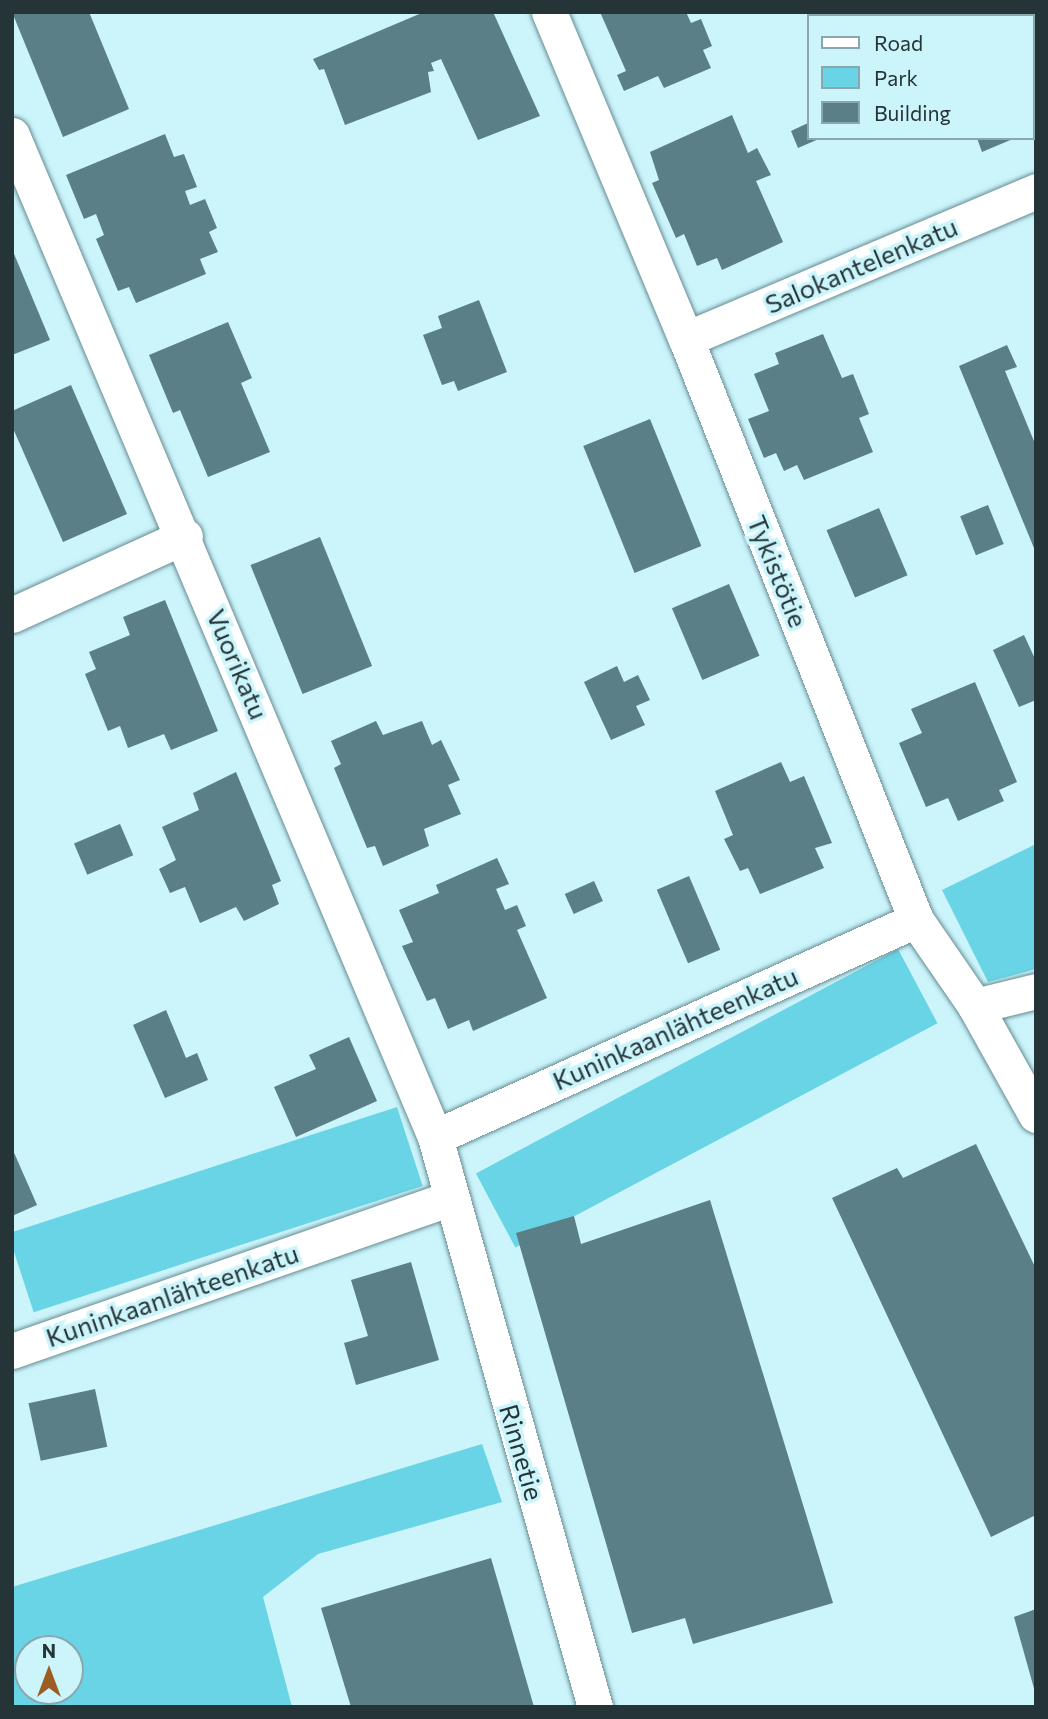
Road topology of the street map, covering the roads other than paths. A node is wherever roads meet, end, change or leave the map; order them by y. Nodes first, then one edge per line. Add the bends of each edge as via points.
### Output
1 (549, 12) edge
2 (12, 135) edge
3 (1036, 191) edge
4 (687, 339) junction
5 (185, 536) junction
6 (12, 615) edge
7 (916, 920) junction
8 (1036, 991) edge
9 (975, 1006) junction
10 (1036, 1115) edge
11 (435, 1137) junction
12 (451, 1198) junction
13 (12, 1351) edge
14 (595, 1707) edge

1 - 4 street, Tykistötie
2 - 5 street, Vuorikatu
3 - 4 street, Salokantelenkatu
4 - 7 street, Tykistötie
5 - 6 street
5 - 11 street, Vuorikatu
7 - 9 street, Tykistötie
7 - 11 street, Kuninkaanlähteenkatu
8 - 9 street
9 - 10 street, Tykistötie
11 - 12 street, Vuorikatu
12 - 13 street, Kuninkaanlähteenkatu
12 - 14 street, Rinnetie

